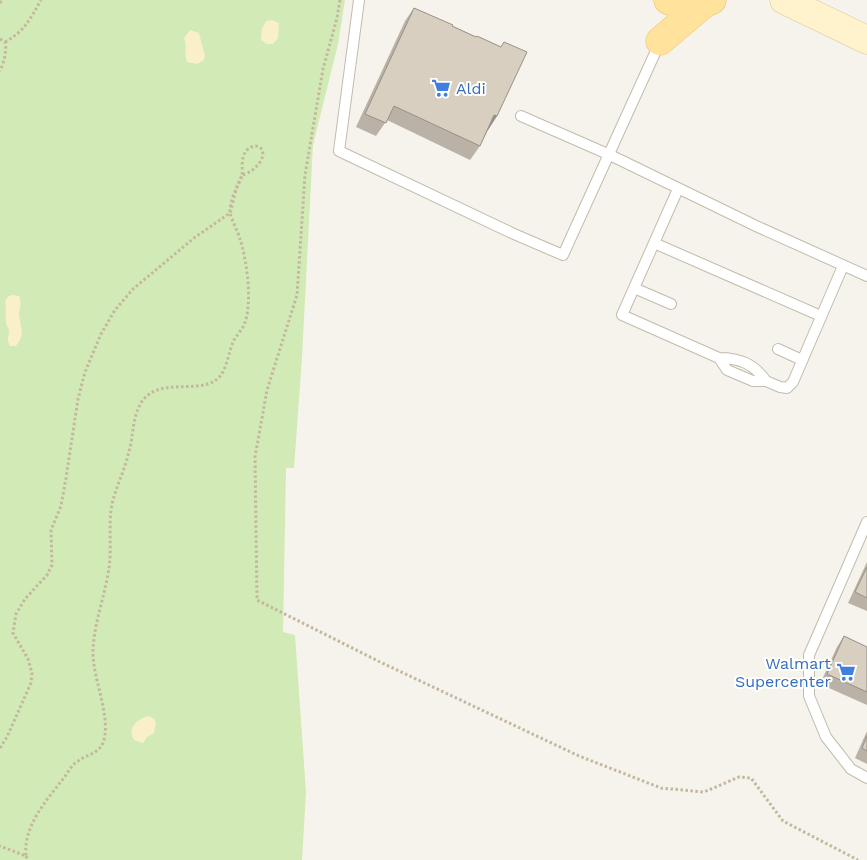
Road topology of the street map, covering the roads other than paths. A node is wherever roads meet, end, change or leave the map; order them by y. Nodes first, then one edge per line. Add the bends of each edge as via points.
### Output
1 (359, 0) edge
2 (660, 0) edge
3 (668, 0) edge
4 (784, 0) edge
5 (709, 2) edge
6 (867, 40) edge
7 (660, 41) junction
8 (521, 116) dead end
9 (610, 155) junction
10 (678, 189) junction
11 (654, 243) junction
12 (843, 266) junction
13 (867, 276) edge
14 (634, 288) junction
15 (671, 304) dead end
16 (822, 316) junction
17 (778, 349) dead end
18 (802, 360) junction
19 (867, 522) edge
20 (867, 778) edge

1 - 9 lane via 339,151 563,255
2 - 7 main road via 663,9
3 - 5 main road via 686,6
4 - 6 street
5 - 7 main road
7 - 9 lane
8 - 9 lane
9 - 10 lane
10 - 11 lane
10 - 12 lane
11 - 14 lane
11 - 16 lane
12 - 13 lane
12 - 16 lane
14 - 15 lane
14 - 18 lane via 622,315 719,358 727,370 753,381 766,381 787,388
16 - 18 lane
17 - 18 lane
19 - 20 lane via 809,655 809,696 826,737 851,769

